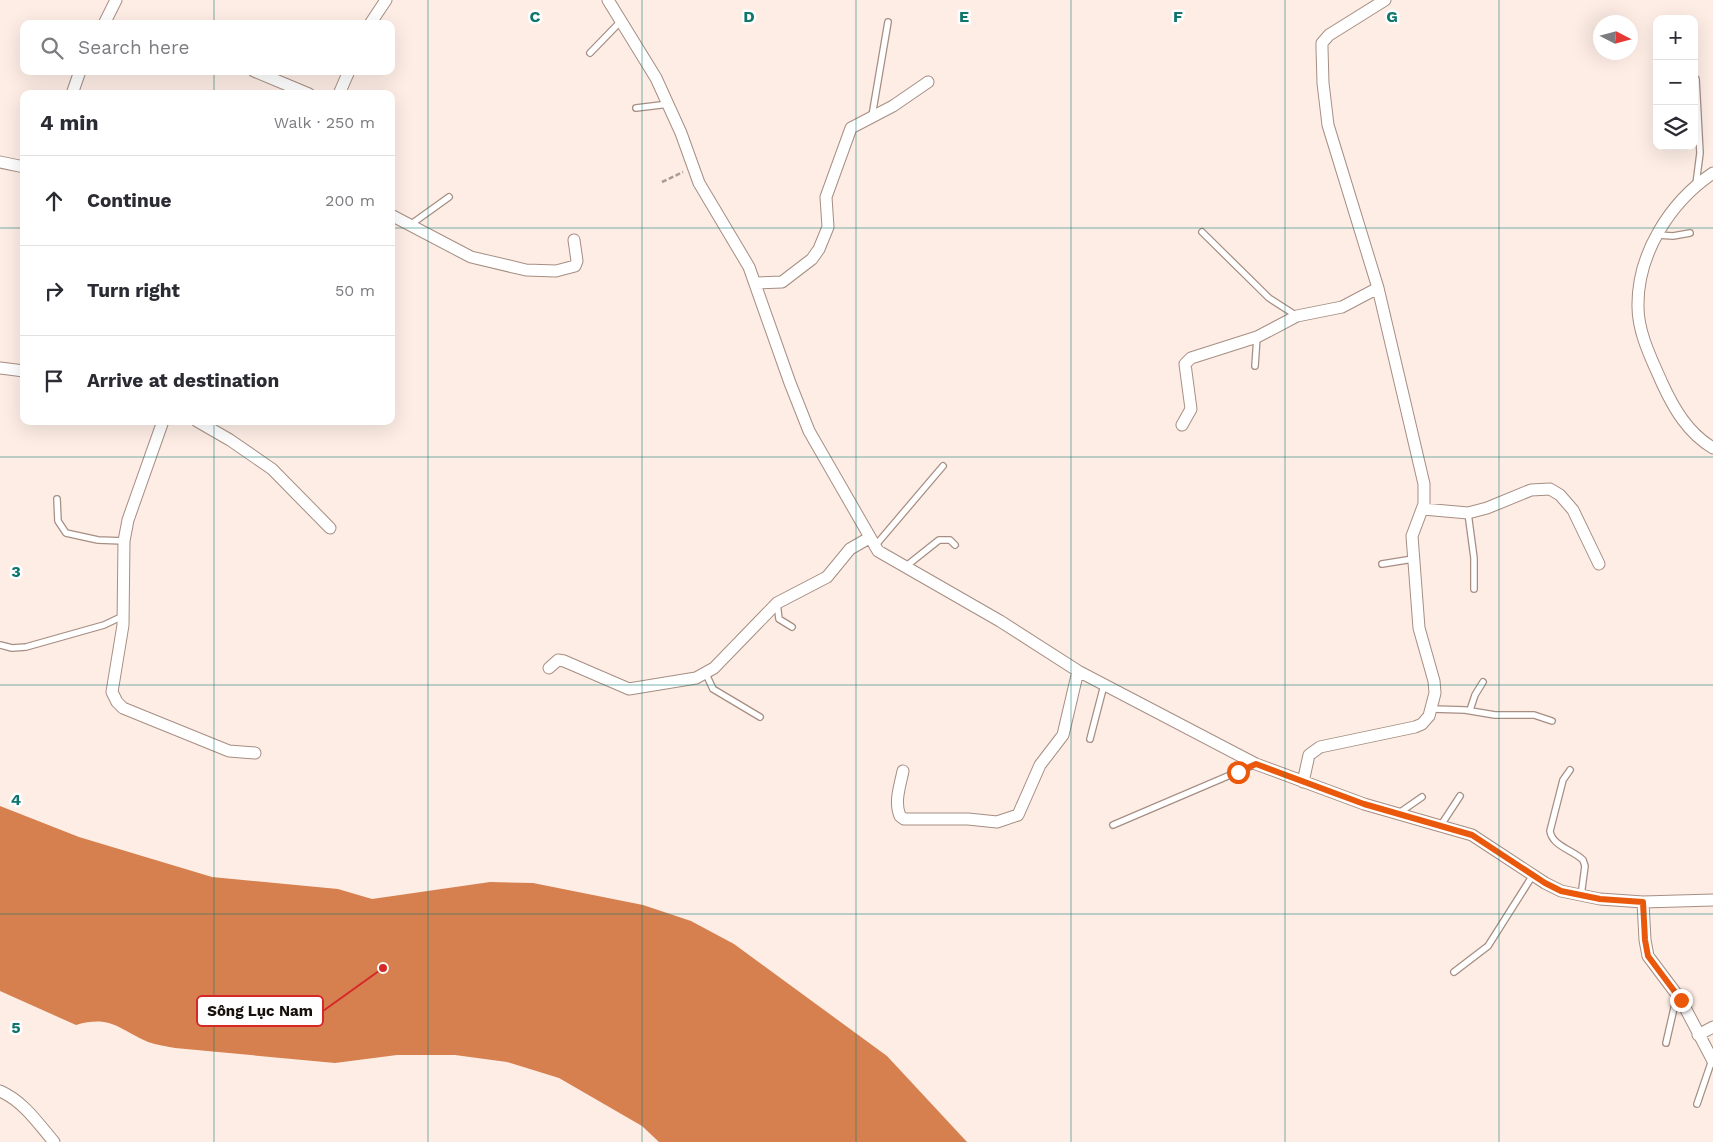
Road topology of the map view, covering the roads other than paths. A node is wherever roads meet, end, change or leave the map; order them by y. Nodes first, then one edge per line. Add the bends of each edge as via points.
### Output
1 (116, 0) edge
2 (386, 0) edge
3 (1385, 0) edge
4 (610, 1) edge
5 (106, 20) edge
6 (373, 20) edge
7 (621, 21) junction
8 (888, 22) dead end
9 (590, 54) dead end
10 (79, 75) edge
11 (264, 75) edge
12 (347, 75) edge
13 (928, 82) dead end
14 (73, 90) edge
15 (299, 90) edge
16 (341, 90) edge
17 (669, 104) junction
18 (1697, 105) edge
19 (636, 108) dead end
20 (872, 116) junction
21 (0, 162) edge
22 (20, 166) edge
23 (1713, 172) edge
24 (1696, 184) junction
25 (449, 197) dead end
26 (395, 217) edge
27 (410, 225) junction
28 (1202, 232) dead end
29 (1690, 233) dead end
30 (1657, 235) junction
31 (574, 240) dead end
32 (756, 284) junction
33 (1378, 288) junction
34 (1296, 316) junction
35 (1257, 337) junction
36 (1255, 366) dead end
37 (0, 368) edge
38 (20, 370) edge
39 (161, 425) edge
40 (205, 425) edge
41 (1182, 425) dead end
42 (1713, 448) edge
43 (943, 466) dead end
44 (57, 499) dead end
45 (1423, 509) junction
46 (1468, 513) junction
47 (330, 528) dead end
48 (124, 541) junction
49 (871, 542) junction
50 (955, 545) dead end
51 (1413, 559) junction
52 (1382, 564) dead end
53 (1599, 564) dead end
54 (905, 567) junction
55 (1474, 589) dead end
56 (778, 603) junction
57 (123, 616) junction
58 (792, 627) dead end
59 (0, 645) edge
60 (549, 668) dead end
61 (1078, 671) junction
62 (706, 674) junction
63 (1483, 682) dead end
64 (1104, 685) junction
65 (1432, 709) junction
66 (1470, 710) junction
67 (760, 717) dead end
68 (1552, 722) dead end
69 (1090, 739) dead end
70 (255, 753) dead end
71 (1256, 764) junction
72 (1570, 770) dead end
73 (903, 771) dead end
74 (1302, 782) junction
75 (1460, 796) dead end
76 (1422, 797) dead end
77 (1399, 813) junction
78 (1113, 825) dead end
79 (1441, 825) junction
80 (1533, 875) junction
81 (1581, 896) junction
82 (1643, 902) junction
83 (1712, 902) edge
84 (1454, 972) dead end
85 (1678, 995) junction
86 (1713, 1027) edge
87 (1698, 1035) junction
88 (1666, 1043) dead end
89 (1713, 1060) edge
90 (0, 1091) edge
91 (1697, 1104) dead end
92 (54, 1142) edge

1 - 5 street
2 - 6 street
3 - 33 street via 1329,35 1322,43 1322,83 1328,125
4 - 7 street
7 - 9 lane
7 - 17 street
8 - 20 lane
10 - 14 street
11 - 15 street
12 - 16 street
13 - 20 street
17 - 19 lane
17 - 32 street via 699,183 739,247
18 - 24 lane via 1700,153
20 - 32 street via 851,128 848,135 826,197 828,227 819,249 782,282
21 - 22 street
23 - 24 street
24 - 30 street
25 - 27 lane
26 - 27 street
27 - 31 street via 471,257 526,270 556,271 574,266 577,260
28 - 34 lane via 1269,298
29 - 30 lane
30 - 42 street via 1640,282 1640,327 1678,414 1701,440
32 - 49 street via 800,410
33 - 34 street via 1342,307
33 - 45 street via 1424,484
34 - 35 street
35 - 36 lane
35 - 41 street via 1187,361 1185,370 1191,409
37 - 38 street
39 - 48 street via 132,502
40 - 47 street via 272,469
43 - 49 lane
44 - 48 lane via 58,522 66,533 98,540
45 - 46 street
45 - 51 street via 1412,531
46 - 53 street via 1525,492 1550,489 1573,510
46 - 55 lane
48 - 57 street
49 - 54 street via 886,557
49 - 56 street via 850,549 827,577
50 - 54 lane via 950,540 939,540
51 - 52 lane
51 - 65 street via 1419,628 1434,681
54 - 61 street via 1000,620
56 - 58 lane via 779,619
56 - 62 street
57 - 59 lane via 104,625 26,647
57 - 70 street via 112,692 117,702 123,708 220,748 235,753
60 - 62 street via 558,660 564,661 629,690
61 - 64 street
61 - 73 street via 1063,735 1040,765 1023,808 1012,818 997,822 904,819 897,810
62 - 67 lane via 713,689
63 - 66 lane
64 - 69 lane
64 - 71 street
65 - 66 lane
65 - 74 street via 1422,724 1415,727 1320,747 1309,755
66 - 68 lane via 1495,716 1534,715
71 - 74 street
71 - 78 lane
72 - 81 lane via 1563,780 1550,831 1556,842 1583,860
74 - 77 street
75 - 79 lane
76 - 77 lane
77 - 79 street
79 - 80 street via 1472,835
80 - 81 street via 1561,891
80 - 84 lane via 1488,946
81 - 82 street
82 - 83 street
82 - 85 street via 1648,956
85 - 87 street
85 - 88 lane
86 - 87 street
87 - 89 street
89 - 91 lane
90 - 92 street via 25,1108

